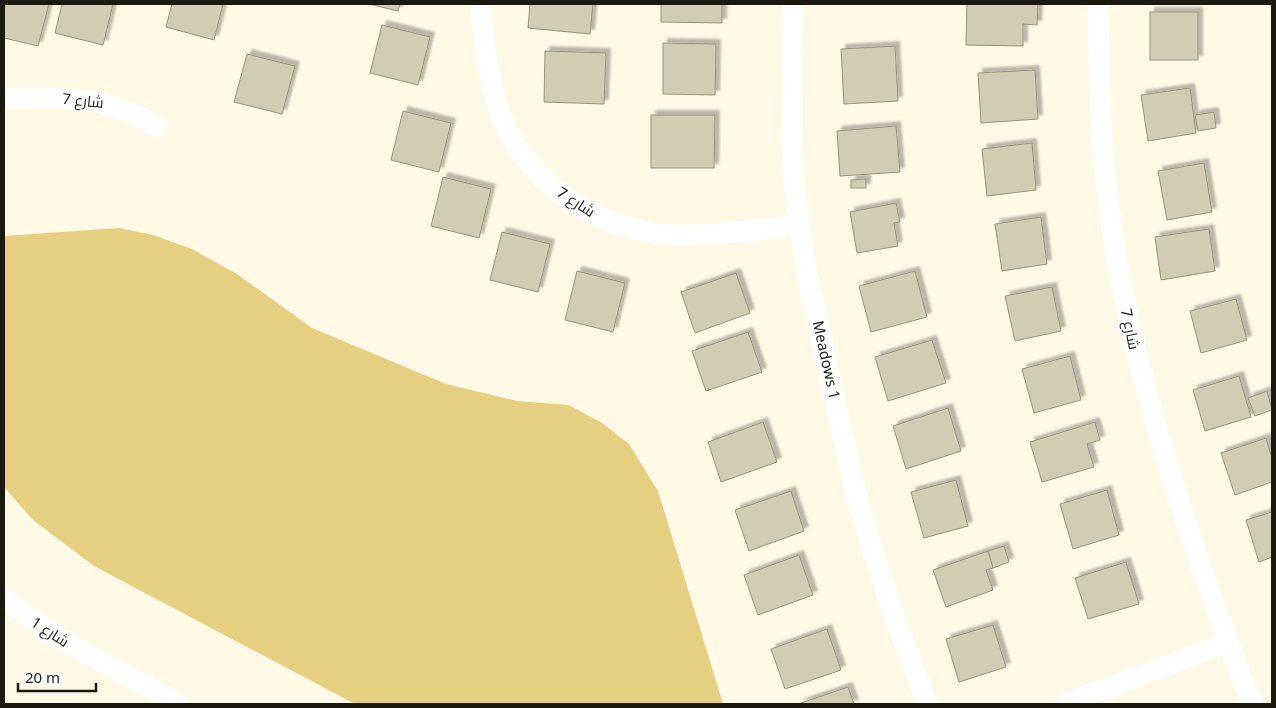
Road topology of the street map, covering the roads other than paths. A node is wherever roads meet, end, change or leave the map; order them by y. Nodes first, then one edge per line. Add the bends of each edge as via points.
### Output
1 (480, 4) edge
2 (793, 4) edge
3 (1098, 4) edge
4 (4, 99) edge
5 (157, 127) dead end
6 (799, 226) junction
7 (4, 599) edge
8 (1226, 643) junction
9 (178, 704) edge
10 (927, 704) edge
11 (1065, 704) edge
12 (1253, 704) edge

1 - 6 street, شارع 7 via 496,102 511,136 532,167 558,193 589,213 624,227 661,234
2 - 6 street, Meadows 1 via 792,139
3 - 8 street, شارع 7 via 1100,106 1106,180 1128,325 1162,450
4 - 5 street, شارع 7 via 92,100 126,110
6 - 10 street, Meadows 1 via 815,316 857,499
7 - 9 street, شارع 1 via 61,639
8 - 11 street
8 - 12 street, شارع 7

